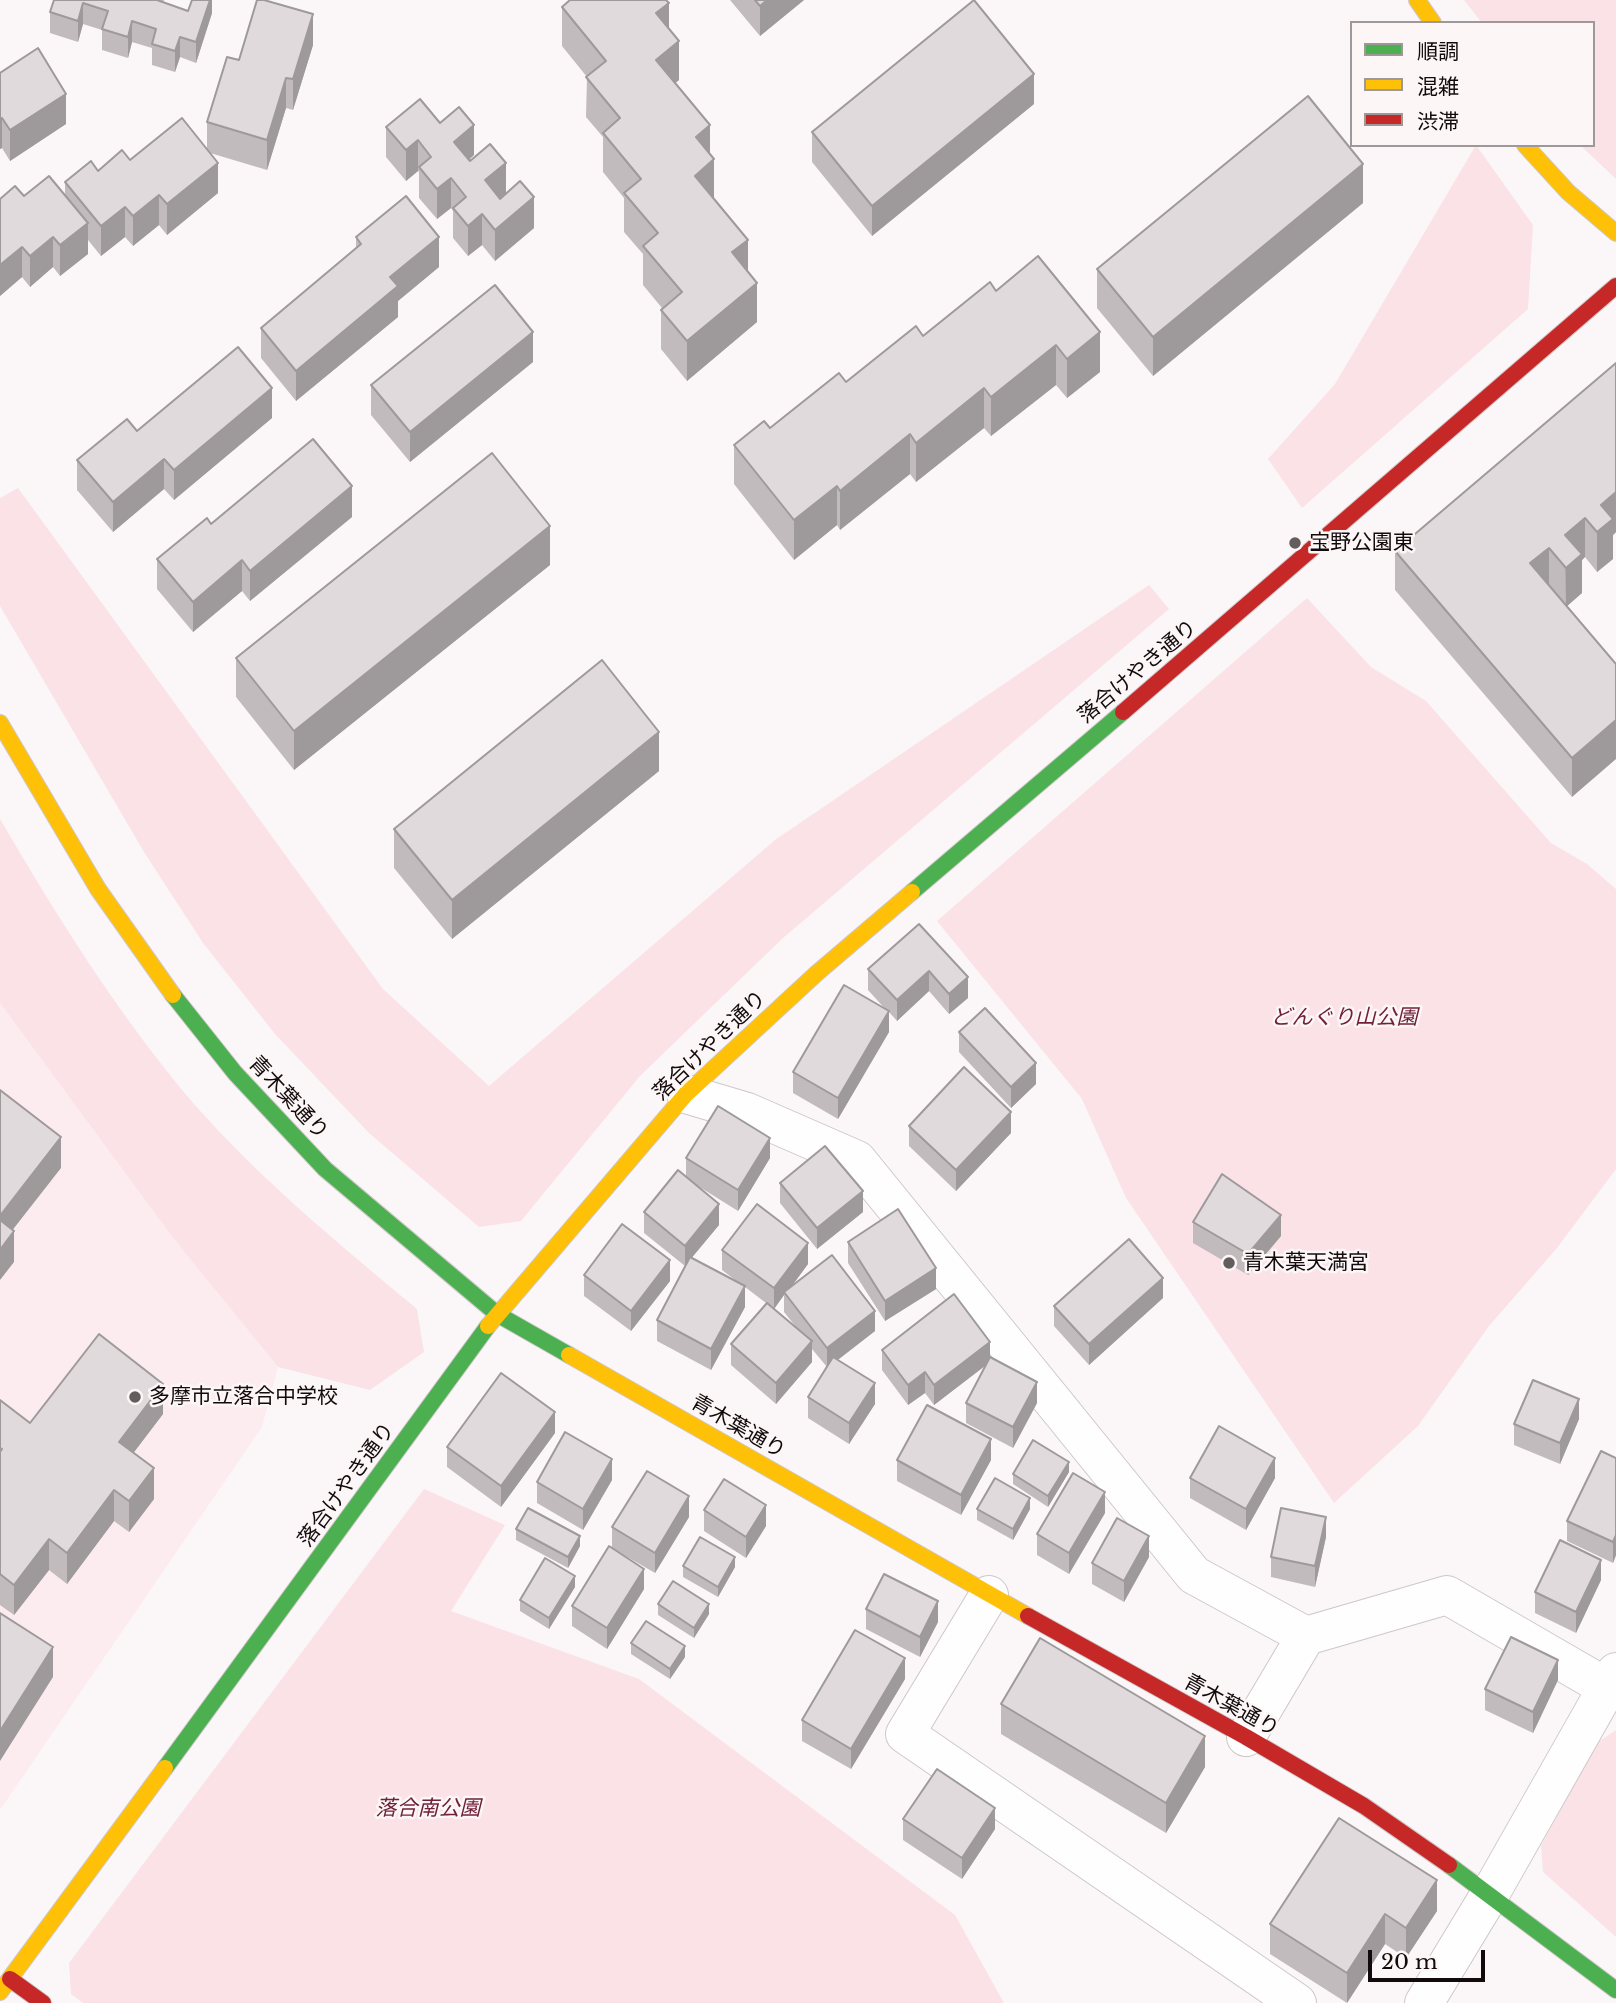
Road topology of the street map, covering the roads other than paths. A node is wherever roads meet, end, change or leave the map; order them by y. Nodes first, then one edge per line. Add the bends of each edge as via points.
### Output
1 (1417, 0) edge
2 (1432, 21) edge
3 (1527, 147) edge
4 (1616, 233) edge
5 (1616, 286) edge
6 (0, 723) edge
7 (687, 1094) junction
8 (497, 1314) junction
9 (989, 1595) junction
10 (1306, 1636) junction
11 (1611, 1679) edge
12 (1246, 1737) junction
13 (1490, 1894) junction
14 (3, 1981) edge
15 (1616, 1990) edge
16 (43, 2003) edge
17 (1297, 2003) edge
18 (1424, 2003) edge

1 - 2 street
3 - 4 street
5 - 7 street, 落合けやき通り via 817,973
6 - 8 street, 青木葉通り via 98,889 157,975 235,1073 325,1169
7 - 8 street, 落合けやき通り
7 - 10 street via 747,1112 858,1160 1194,1575
8 - 9 street, 青木葉通り
8 - 14 street, 落合けやき通り
9 - 12 street, 青木葉通り
9 - 17 street via 905,1734
10 - 11 street via 1447,1595
10 - 12 street
11 - 13 street
12 - 13 street, 青木葉通り via 1364,1806
13 - 15 street, 青木葉通り
13 - 18 street
14 - 16 street

